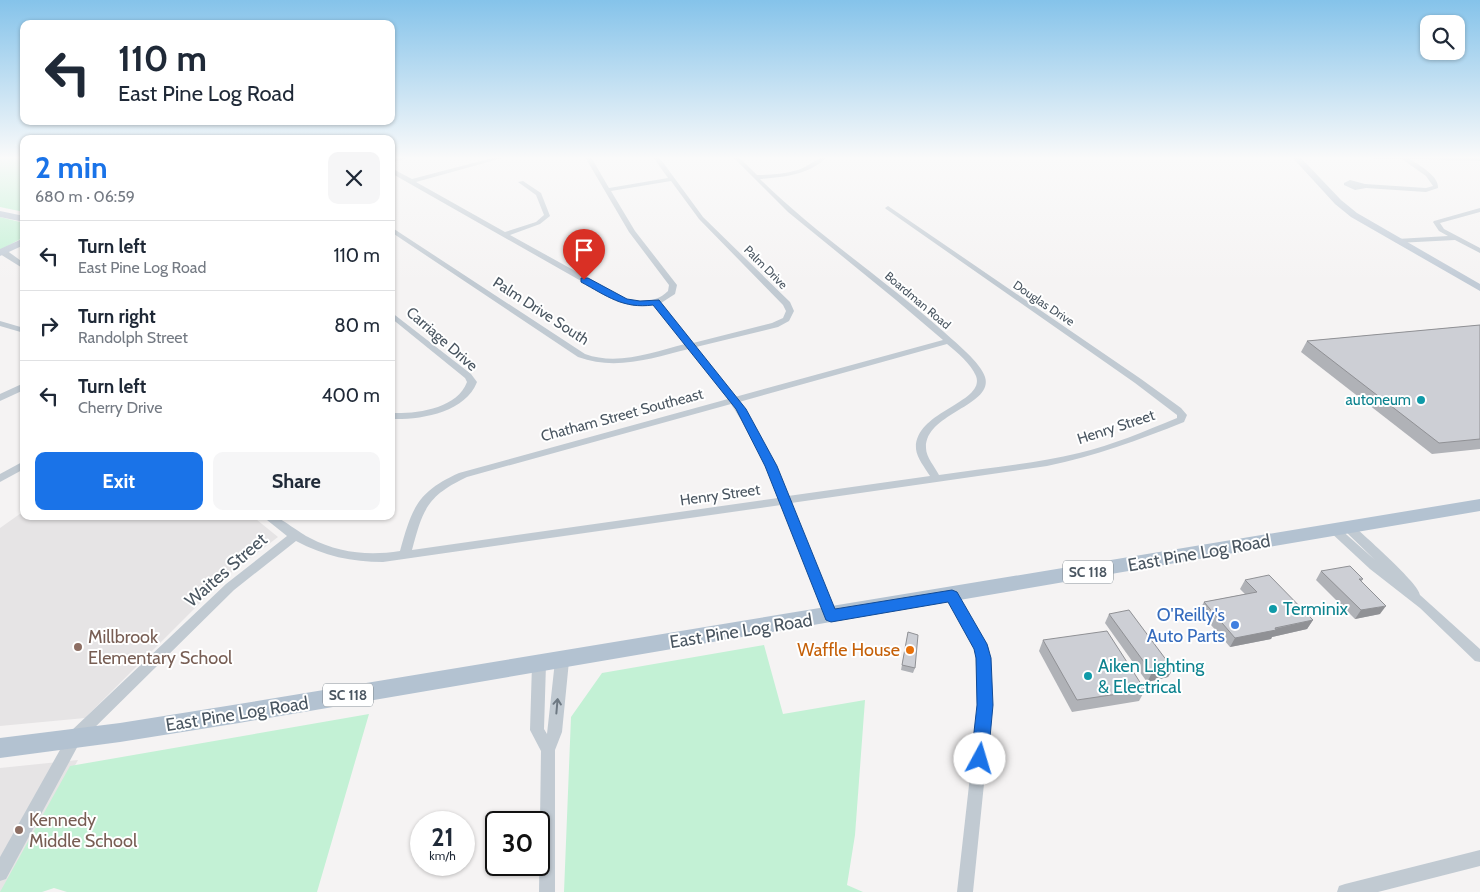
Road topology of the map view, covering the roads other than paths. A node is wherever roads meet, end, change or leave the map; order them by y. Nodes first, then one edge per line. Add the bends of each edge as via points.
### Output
1 (443, 199) edge
2 (541, 199) edge
3 (612, 199) edge
4 (687, 199) edge
5 (778, 199) edge
6 (1336, 199) edge
7 (888, 208) dead end
8 (1480, 210) edge
9 (0, 214) edge
10 (20, 218) edge
11 (395, 232) edge
12 (505, 234) junction
13 (1456, 238) junction
14 (1397, 241) junction
15 (20, 243) edge
16 (1480, 251) edge
17 (1, 252) edge
18 (20, 264) edge
19 (1480, 288) edge
20 (656, 302) junction
21 (395, 317) edge
22 (2, 325) edge
23 (20, 331) edge
24 (949, 341) junction
25 (691, 345) junction
26 (20, 388) edge
27 (0, 398) edge
28 (734, 399) junction
29 (395, 416) edge
30 (1181, 420) joint
31 (20, 466) edge
32 (936, 478) junction
33 (0, 479) edge
34 (784, 500) junction
35 (1480, 505) edge
36 (273, 520) edge
37 (1341, 528) junction
38 (295, 536) junction
39 (405, 556) junction
40 (952, 596) junction
41 (831, 616) junction
42 (1480, 657) edge
43 (562, 661) junction
44 (539, 664) junction
45 (75, 738) junction
46 (0, 748) edge
47 (548, 750) junction
48 (1480, 858) edge
49 (0, 873) edge
50 (547, 892) edge
51 (965, 892) edge
52 (1345, 892) edge

1 - 12 street
2 - 12 street via 547,216 538,223
3 - 20 street via 632,232 673,285 670,295
4 - 25 street, Palm Drive via 701,218 787,304 790,311 786,319 775,325
5 - 24 street, Boardman Road
6 - 14 street via 1348,211
7 - 30 street, Douglas Drive via 1145,386 1178,410
8 - 13 street via 1436,222
9 - 10 street
11 - 25 street, Palm Drive South via 585,357 627,361
12 - 20 street via 621,300 634,304
13 - 14 street
13 - 16 street
14 - 19 street
15 - 17 street
17 - 18 street
20 - 25 street
21 - 29 street, Carriage Drive via 472,382 468,393 450,406 411,416
22 - 23 street
24 - 28 street, Chatham Street Southeast
24 - 32 street, Boardman Road via 976,366 981,384 974,396 925,432 921,442 923,454
25 - 28 street
26 - 27 street
28 - 34 street via 761,445
28 - 39 street, Chatham Street Southeast via 454,478 420,505
30 - 32 street, Henry Street via 1125,442 1066,459
31 - 33 street
32 - 34 street, Henry Street
34 - 39 street, Henry Street
34 - 41 street
35 - 37 main road, East Pine Log Road / SC 118
36 - 38 street, Henry Street
37 - 40 main road, East Pine Log Road / SC 118
37 - 42 street via 1380,571 1424,605
38 - 39 street, Henry Street via 335,554 370,558
38 - 45 street, Waites Street via 230,587
40 - 41 main road, East Pine Log Road / SC 118
40 - 51 street via 982,648 984,658 985,705
41 - 43 main road, East Pine Log Road / SC 118
43 - 44 main road, East Pine Log Road / SC 118
47 -> 43 street via 555,732
44 - 45 main road, East Pine Log Road / SC 118 via 189,723
44 - 47 street via 537,730
45 - 46 main road, East Pine Log Road / SC 118
45 - 49 street, Waites Street
47 - 50 street
48 - 52 street

